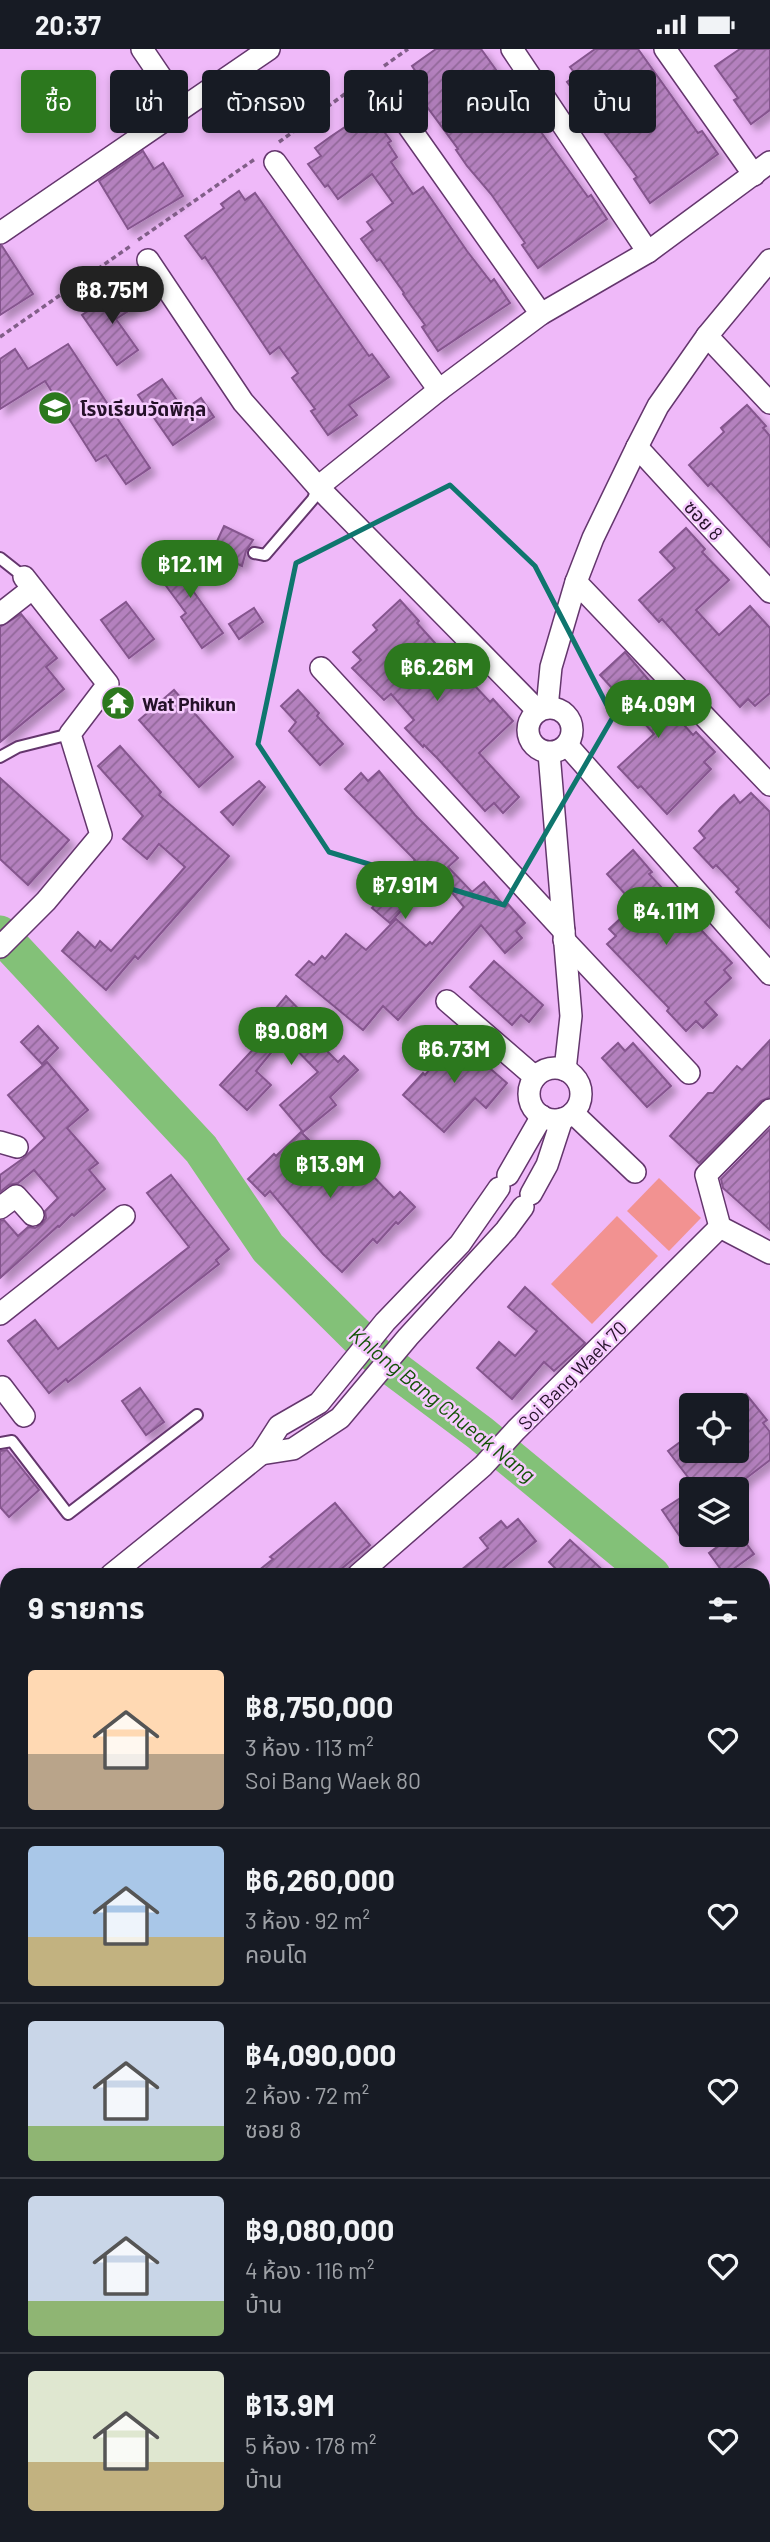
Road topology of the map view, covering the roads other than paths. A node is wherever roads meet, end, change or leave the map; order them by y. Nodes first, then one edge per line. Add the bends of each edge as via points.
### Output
1 (142, 49) edge
2 (269, 49) edge
3 (512, 49) edge
4 (665, 49) edge
5 (156, 70) edge
6 (188, 104) edge
7 (146, 133) edge
8 (412, 133) edge
9 (267, 156) road end
10 (762, 169) edge
11 (0, 233) edge
12 (648, 252) junction
13 (148, 260) dead end
14 (770, 260) edge
15 (541, 314) junction
16 (707, 336) junction
17 (439, 390) junction
18 (770, 403) edge
19 (637, 447) junction
20 (318, 487) junction
21 (254, 553) dead end
22 (0, 558) edge
23 (576, 582) junction
24 (28, 583) junction
25 (770, 592) edge
26 (0, 614) edge
27 (321, 668) dead end
28 (543, 710) junction
29 (70, 734) junction
30 (558, 749) junction
31 (0, 757) edge
32 (770, 785) edge
33 (564, 935) junction
34 (0, 947) edge
35 (770, 974) edge
36 (447, 1001) dead end
37 (565, 1070) junction
38 (689, 1073) dead end
39 (535, 1076) junction
40 (770, 1110) edge
41 (559, 1116) junction
42 (635, 1173) dead end
43 (0, 1208) edge
44 (33, 1215) dead end
45 (124, 1216) dead end
46 (720, 1227) junction
47 (770, 1253) edge
48 (0, 1314) edge
49 (197, 1415) dead end
50 (0, 1443) edge
51 (261, 1454) junction
52 (120, 1568) edge
53 (366, 1568) edge

1 - 5 street
2 - 6 street
3 - 12 street
4 - 10 street
7 - 11 street
8 - 15 street
9 - 17 street
10 - 12 street
12 - 15 street
13 - 20 street via 243,402
14 - 16 street
15 - 17 street
16 - 18 street
16 - 19 street via 658,405
17 - 20 street
19 - 23 street
19 - 25 street, ซอย 8
20 - 21 lane via 265,555
20 - 28 street
22 - 24 lane
23 - 28 street
23 - 32 street
24 - 26 street
24 - 29 street via 107,684
27 - 33 street
28 - 30 street via 555,709 568,717 572,731
28 - 30 street via 529,722 528,736 536,748
29 - 31 lane via 18,747
29 - 34 street via 101,835
30 - 33 street
30 - 35 street
33 - 37 street via 571,1016
33 - 38 street
36 - 39 street
37 - 39 street via 545,1069
37 - 41 street via 580,1086 580,1102
39 - 41 street via 529,1089 531,1106
40 - 46 street via 706,1175
41 - 42 street
41 - 51 street via 503,1182 460,1244 385,1322 319,1403 279,1426
41 - 51 street via 547,1165 527,1201 340,1418 293,1449
43 - 44 street via 16,1196
45 - 48 street
46 - 47 street
46 - 53 street, Soi Bang Waek 70 via 483,1466
49 - 50 lane via 68,1514 12,1441
51 - 52 street

